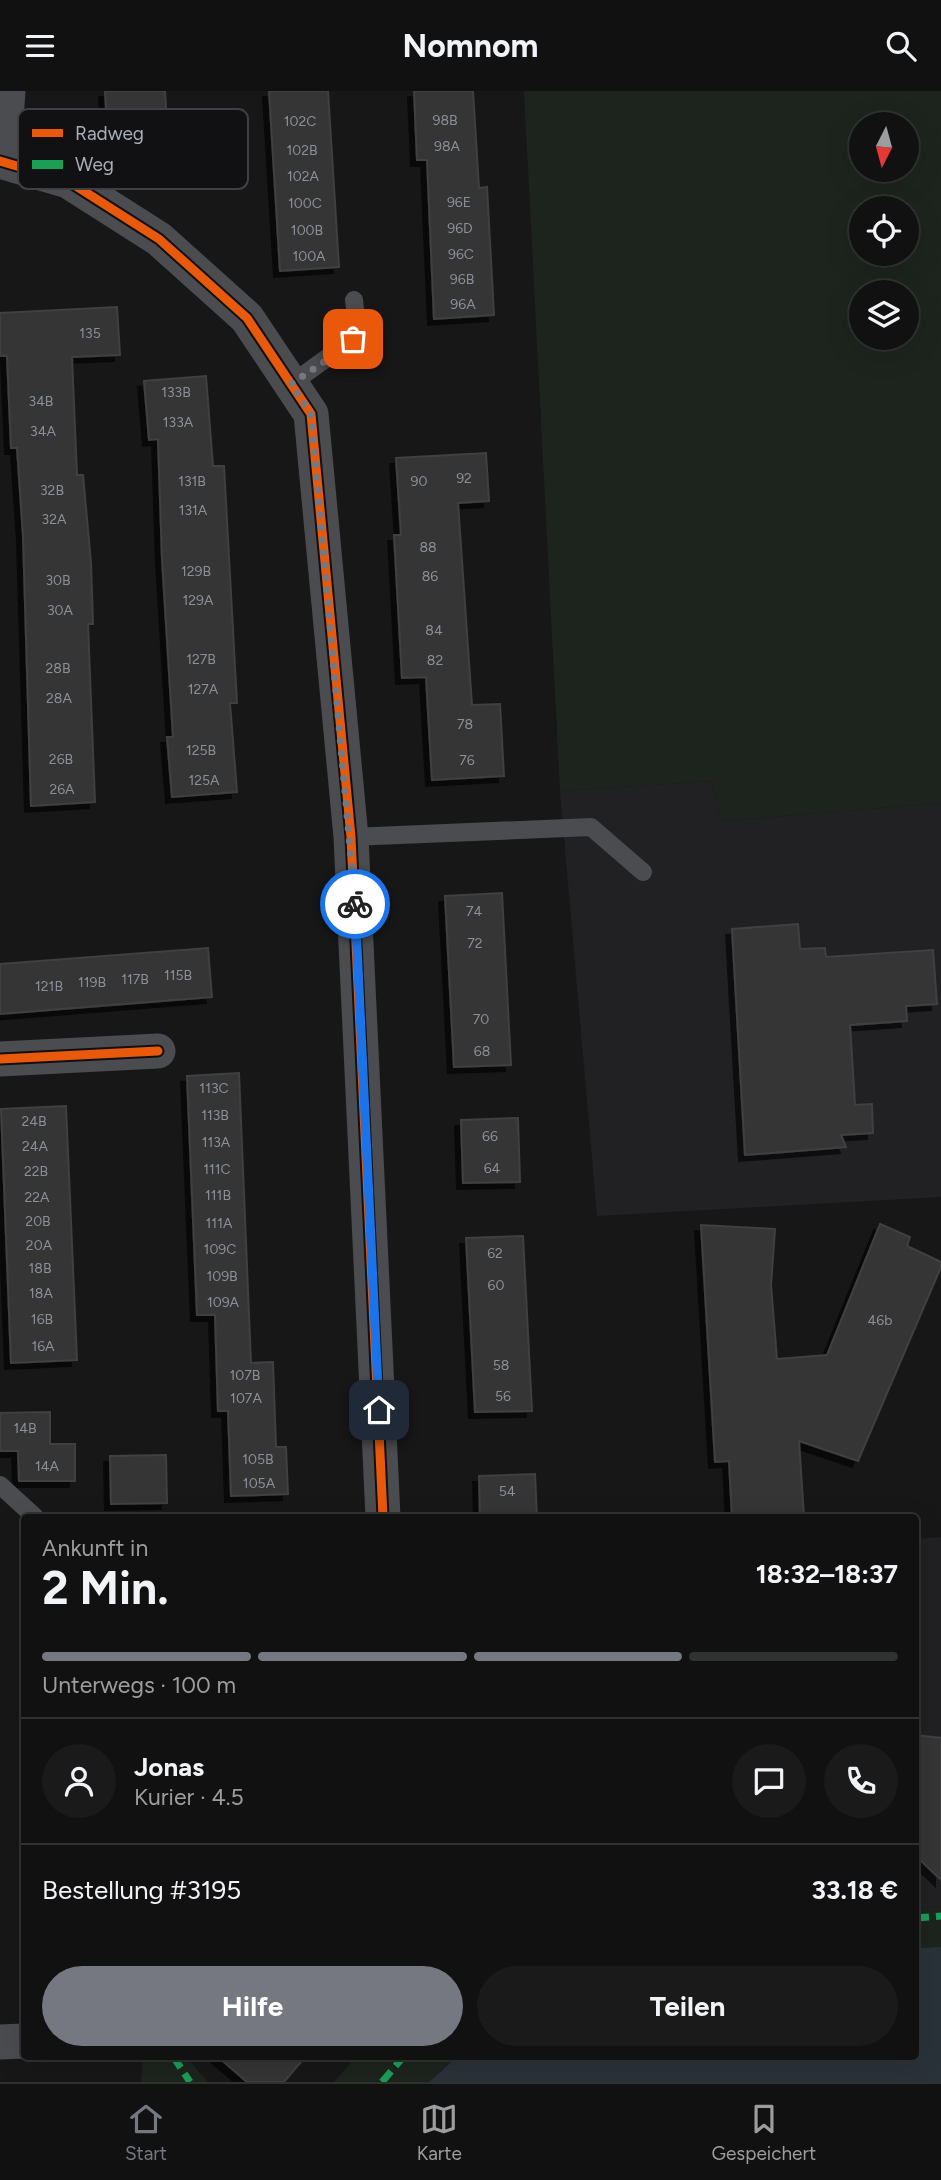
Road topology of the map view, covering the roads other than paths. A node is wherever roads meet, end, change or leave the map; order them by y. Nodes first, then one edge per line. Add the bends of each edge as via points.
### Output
1 (8, 91) edge
2 (1, 161) edge
3 (18, 166) edge
4 (80, 189) edge
5 (354, 300) dead end
6 (291, 384) junction
7 (351, 837) junction
8 (643, 872) dead end
9 (158, 1051) dead end
10 (0, 1059) edge
11 (0, 1485) edge
12 (33, 1514) edge
13 (383, 1514) edge
14 (21, 2041) edge
15 (0, 2042) edge

1 - 2 street
2 - 3 street
4 - 6 street via 159,240 247,318
5 - 6 lane via 357,326 353,339
6 - 7 street via 311,414
7 - 8 lane via 590,827
7 - 13 street
9 - 10 street
11 - 12 lane
14 - 15 street

